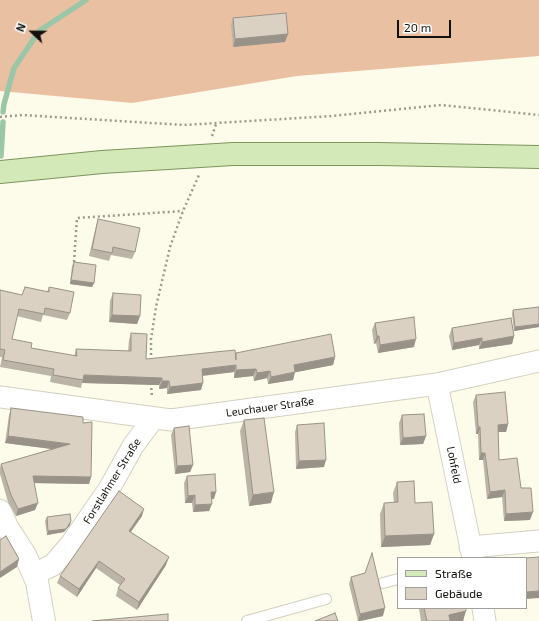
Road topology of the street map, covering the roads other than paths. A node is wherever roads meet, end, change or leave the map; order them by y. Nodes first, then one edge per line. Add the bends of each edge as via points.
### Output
1 (539, 157) edge
2 (0, 172) edge
3 (539, 361) edge
4 (437, 384) junction
5 (0, 397) edge
6 (153, 419) junction
7 (0, 511) edge
8 (539, 541) edge
9 (472, 552) edge
10 (34, 574) junction
11 (397, 579) edge
12 (383, 583) dead end
13 (326, 599) dead end
14 (483, 609) edge
15 (44, 621) edge
16 (246, 621) edge
17 (485, 621) edge

1 - 2 main road via 379,154 205,156 102,162
3 - 4 street, Leuchauer Straße
4 - 6 street, Leuchauer Straße via 171,420
4 - 9 street, Lohfeld
5 - 6 street, Leuchauer Straße
6 - 10 street, Forstlahmer Straße via 133,446 109,490 71,544 53,565
7 - 10 street
8 - 9 street, Lohfeld
10 - 15 street
11 - 12 lane
13 - 16 lane
14 - 17 street

